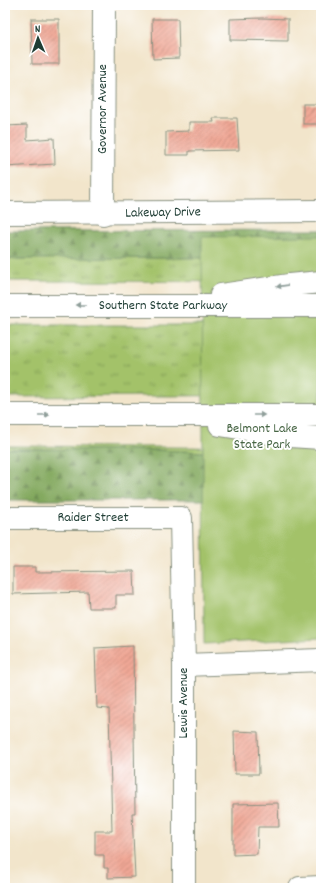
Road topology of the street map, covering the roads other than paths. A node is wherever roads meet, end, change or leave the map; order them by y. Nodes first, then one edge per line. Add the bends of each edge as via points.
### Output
1 (104, 5) edge
2 (321, 211) edge
3 (5, 213) edge
4 (103, 214) junction
5 (321, 282) edge
6 (148, 305) junction
7 (5, 306) edge
8 (321, 306) edge
9 (5, 415) edge
10 (150, 415) junction
11 (321, 415) edge
12 (321, 438) edge
13 (5, 518) edge
14 (181, 518) joint
15 (321, 660) edge
16 (184, 665) junction
17 (321, 887) edge
18 (184, 888) edge
19 (300, 888) edge

1 - 4 main road, Governor Avenue
2 - 4 main road, Lakeway Drive
3 - 4 main road, Lakeway Drive
5 -> 6 main road
6 -> 7 main road, Southern State Parkway
6 - 8 main road, Southern State Parkway
9 -> 10 main road
10 -> 11 main road
10 - 12 main road via 290,436
13 - 14 main road, Raider Street
14 - 16 main road, Lewis Avenue
15 - 16 main road
16 - 18 main road, Lewis Avenue
17 - 19 main road

